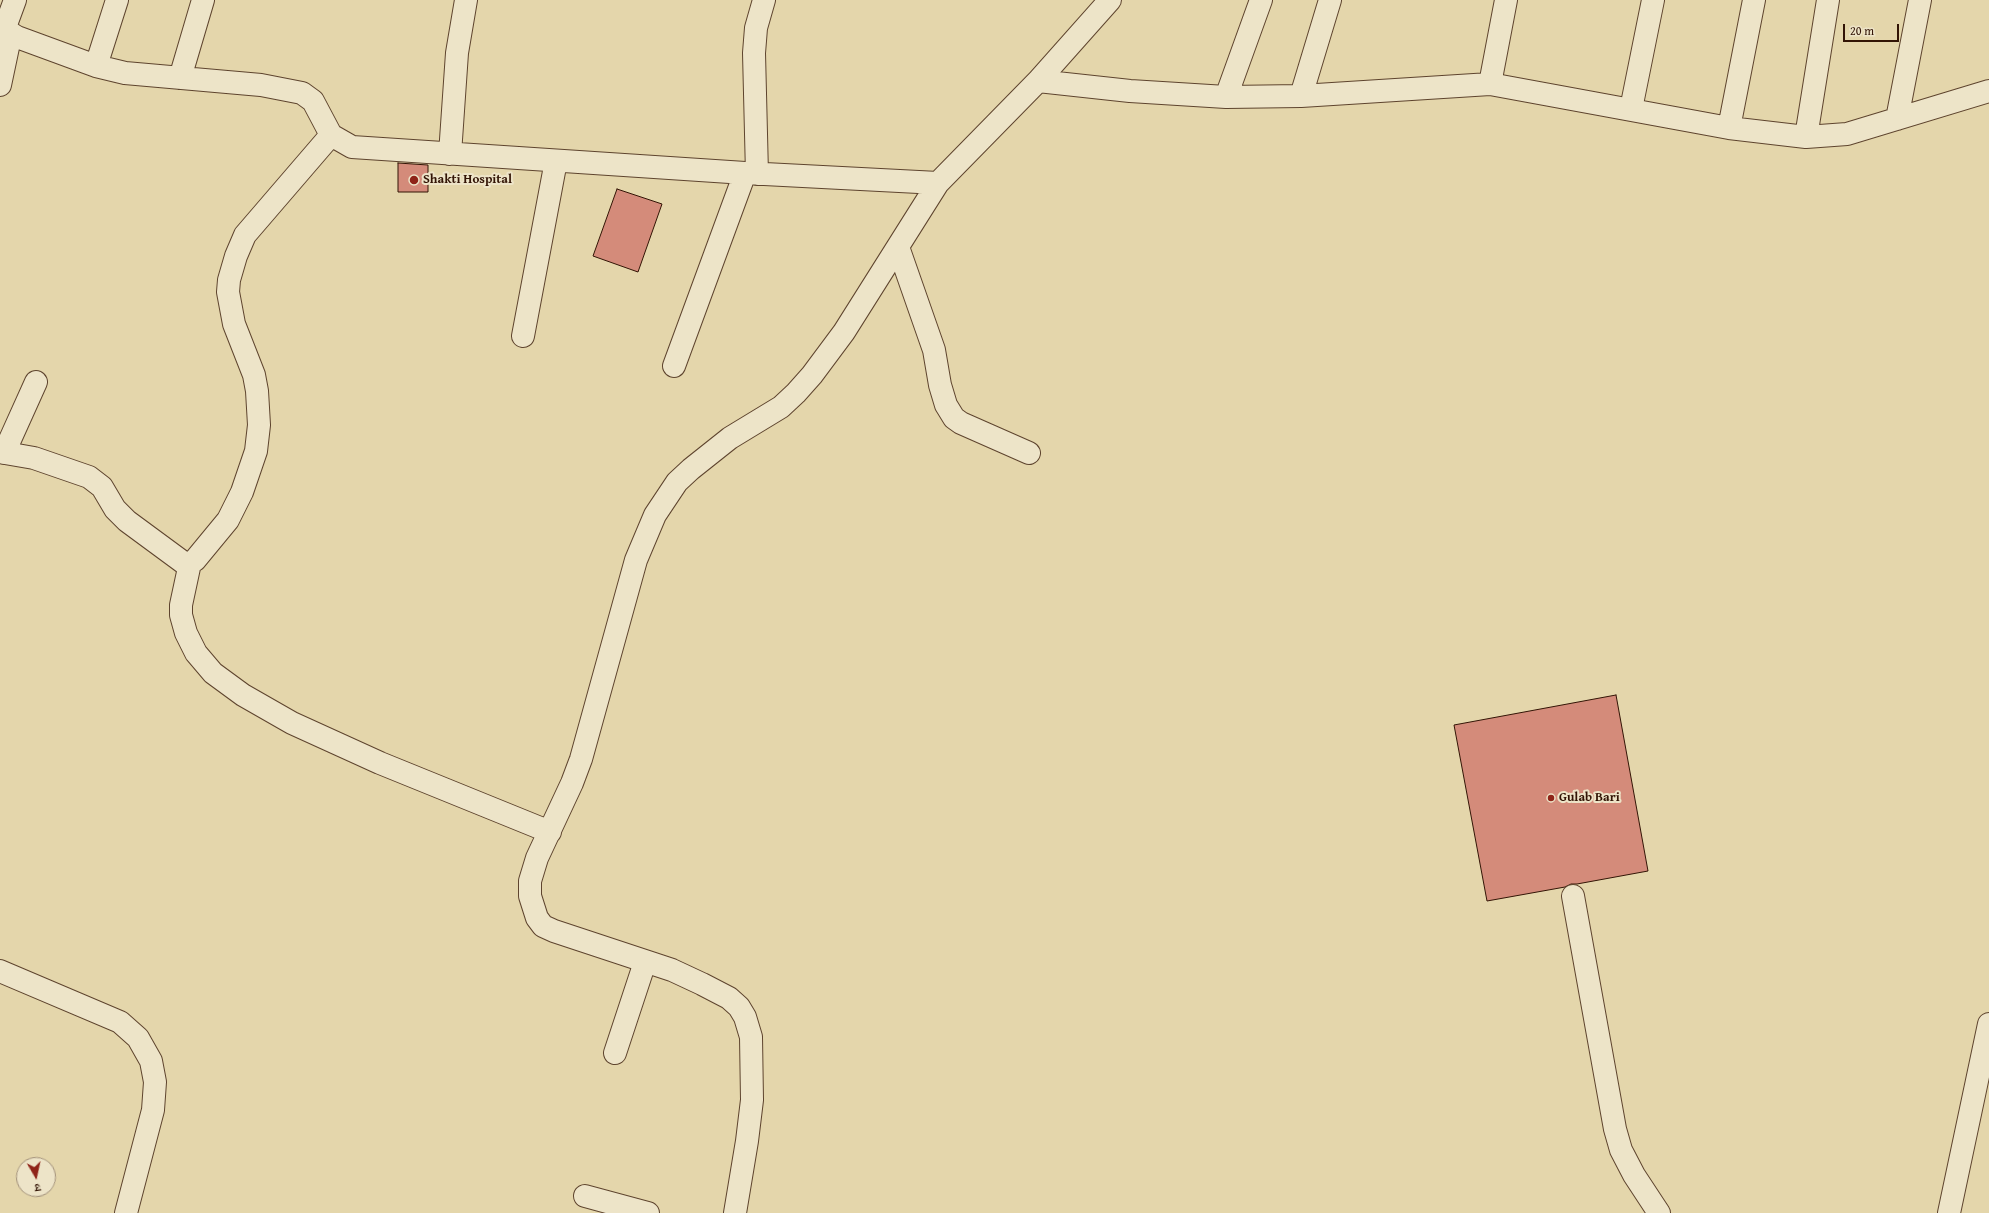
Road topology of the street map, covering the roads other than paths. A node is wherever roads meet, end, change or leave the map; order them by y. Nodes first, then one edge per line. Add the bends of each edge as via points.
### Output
1 (15, 0) edge
2 (116, 0) edge
3 (204, 0) edge
4 (466, 0) edge
5 (764, 0) edge
6 (1110, 0) edge
7 (1261, 0) edge
8 (1330, 0) edge
9 (1506, 0) edge
10 (1653, 0) edge
11 (1754, 0) edge
12 (1828, 0) edge
13 (1920, 0) edge
14 (5, 30) edge
15 (96, 66) junction
16 (180, 78) junction
17 (1038, 81) junction
18 (1490, 84) junction
19 (0, 85) edge
20 (1989, 91) edge
21 (1301, 96) junction
22 (1226, 97) junction
23 (1631, 109) junction
24 (1896, 119) junction
25 (1729, 128) junction
26 (331, 135) junction
27 (1806, 137) junction
28 (450, 154) junction
29 (556, 161) junction
30 (751, 173) junction
31 (938, 183) junction
32 (898, 247) junction
33 (523, 336) dead end
34 (674, 366) dead end
35 (36, 382) dead end
36 (2, 452) edge
37 (1029, 453) dead end
38 (190, 564) junction
39 (550, 832) junction
40 (1574, 896) dead end
41 (645, 962) junction
42 (0, 971) edge
43 (1989, 1024) edge
44 (615, 1053) dead end
45 (585, 1196) dead end
46 (126, 1213) edge
47 (648, 1213) edge
48 (735, 1213) edge
49 (1659, 1213) edge
50 (1949, 1213) edge

1 - 14 street
2 - 15 street
3 - 16 street
4 - 28 street via 457,54
5 - 30 street via 756,28 754,53
6 - 17 street
7 - 22 street
8 - 21 street
9 - 18 street
10 - 23 street
11 - 25 street
12 - 27 street
13 - 24 street
14 - 15 street
14 - 19 street
15 - 16 street via 125,73
16 - 26 street via 261,85 302,93 313,101
17 - 22 street via 1130,91
17 - 31 street
18 - 21 street
18 - 23 street
20 - 24 street
21 - 22 street
23 - 25 street
24 - 27 street via 1847,134
25 - 27 street
26 - 28 street via 352,147
26 - 38 street via 245,235 236,256 228,292 234,324 254,375 257,391 259,425 256,450 242,492 228,520
28 - 29 street
29 - 30 street
29 - 33 street
30 - 31 street
30 - 34 street
31 - 32 street
32 - 37 street via 932,343 946,405 954,418 961,424
32 - 39 street via 844,332 796,393 781,407 730,438 690,468 677,482 655,515 636,560 581,759
35 - 36 street
36 - 38 street via 34,458 89,477 102,487 120,515 184,563
38 - 39 street via 181,615 196,653 213,673 244,695 292,723 380,763
39 - 41 street via 537,858 530,881 530,896 537,918 543,926 554,931
40 - 49 street via 1615,1129 1621,1150 1634,1176
41 - 44 street
41 - 48 street via 672,970 729,998 744,1017 751,1037 752,1100
42 - 46 street via 120,1022 138,1038 151,1061 155,1082 153,1110
43 - 50 street
45 - 47 street

